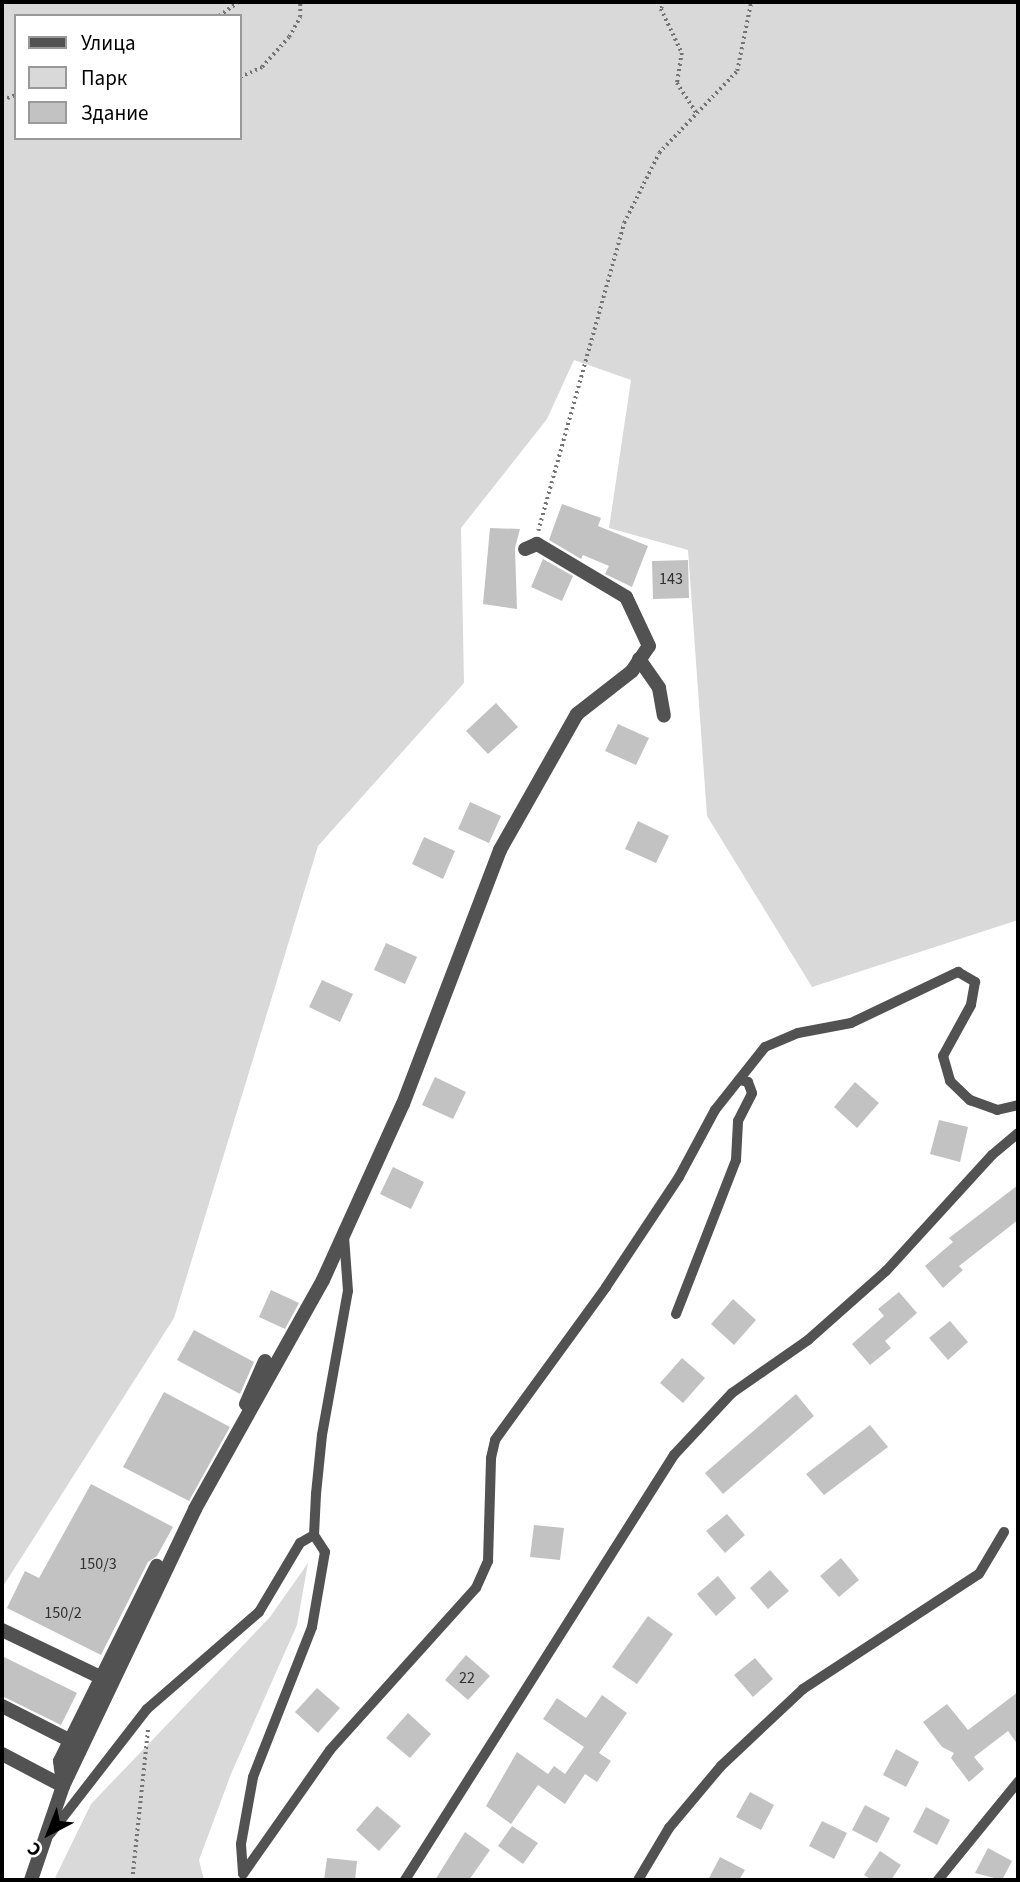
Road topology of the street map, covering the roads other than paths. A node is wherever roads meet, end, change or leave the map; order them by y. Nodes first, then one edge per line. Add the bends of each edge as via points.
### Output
1 (531, 546) road end
2 (639, 659) junction
3 (664, 716) dead end
4 (738, 1080) junction
5 (1018, 1105) edge
6 (1018, 1133) edge
7 (344, 1229) junction
8 (676, 1314) dead end
9 (265, 1361) dead end
10 (1004, 1532) dead end
11 (314, 1535) junction
12 (2, 1630) edge
13 (100, 1677) junction
14 (2, 1706) edge
15 (69, 1740) junction
16 (2, 1754) edge
17 (1018, 1782) edge
18 (64, 1786) junction
19 (50, 1835) junction
20 (243, 1877) edge
21 (31, 1880) edge
22 (405, 1880) edge
23 (638, 1880) edge
24 (938, 1880) edge

1 - 2 street via 626,597 649,646
2 - 3 street via 659,688
2 - 7 street via 632,671 578,714 500,850 403,1104
4 - 5 lane via 765,1047 798,1033 850,1023 958,972 975,982 971,1005 943,1056 950,1081 970,1100 997,1110
4 - 8 lane via 748,1082 752,1093 738,1121 736,1160
4 - 20 lane via 606,1287 495,1440 488,1561 476,1588 330,1750
6 - 22 lane via 992,1155 886,1271 808,1340 732,1393 674,1455
7 - 11 lane via 348,1291 321,1435
7 - 18 street via 302,1322 195,1509
9 - 13 street
10 - 23 lane via 979,1574 803,1689 721,1766 669,1828
11 - 19 lane via 300,1543 259,1612 147,1709
11 - 20 lane via 325,1552 312,1627 253,1777 241,1843
12 - 13 street
13 - 15 street
14 - 15 street
15 - 18 street via 60,1760
16 - 18 street
17 - 24 lane
18 - 19 street
19 - 21 street

